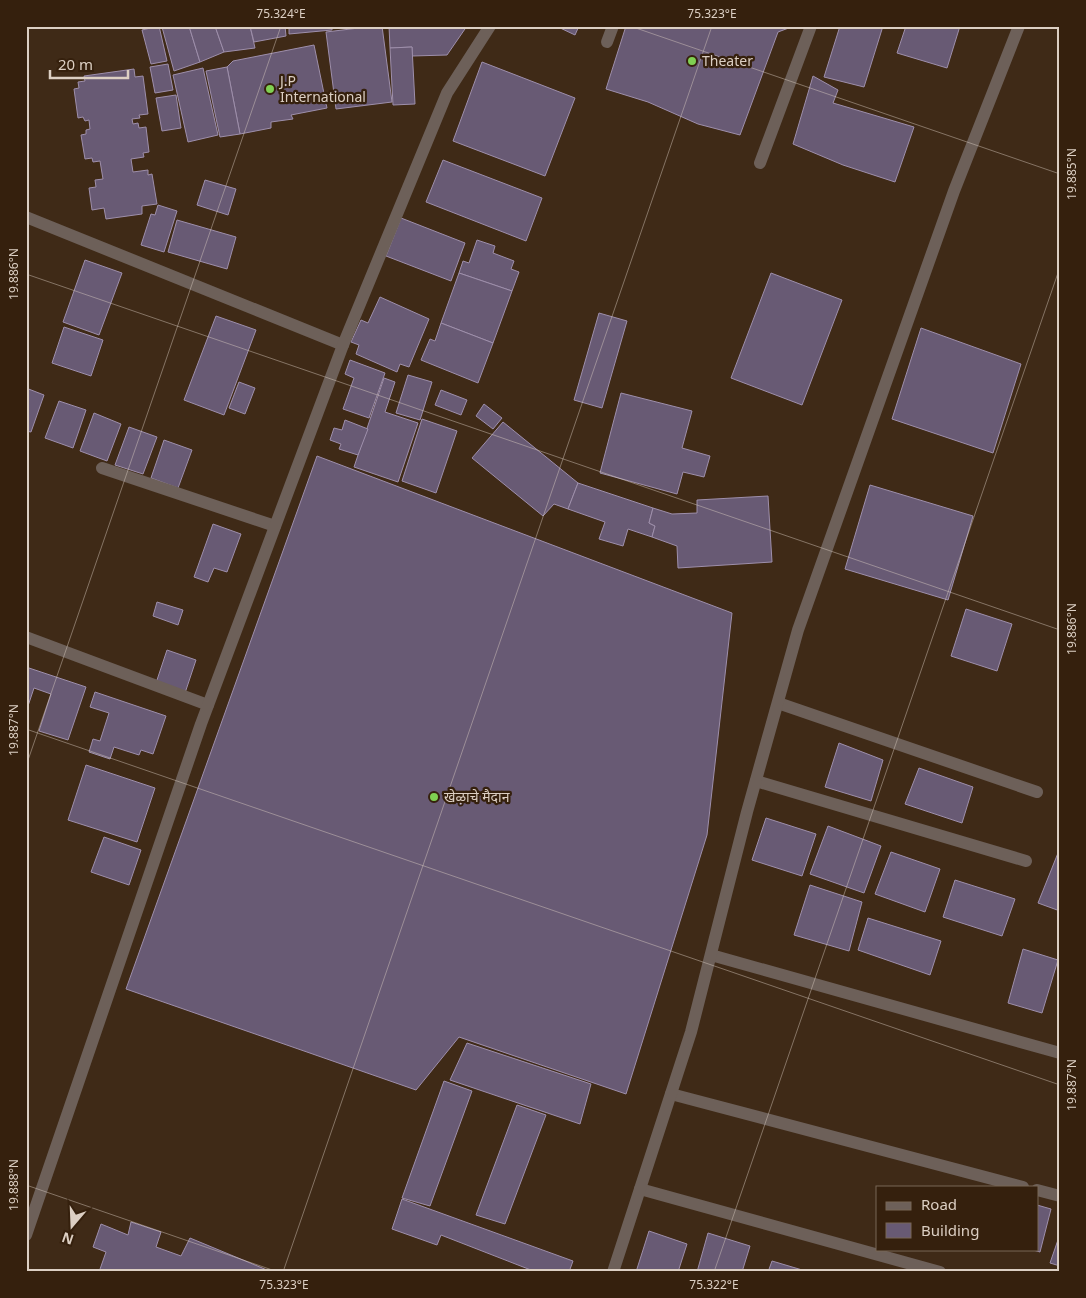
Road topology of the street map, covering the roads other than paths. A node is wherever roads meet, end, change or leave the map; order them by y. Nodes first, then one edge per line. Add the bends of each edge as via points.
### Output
1 (490, 26) edge
2 (613, 26) edge
3 (811, 26) edge
4 (1019, 26) edge
5 (607, 42) dead end
6 (760, 163) dead end
7 (26, 217) edge
8 (343, 345) junction
9 (102, 468) dead end
10 (275, 526) junction
11 (26, 637) edge
12 (778, 703) junction
13 (208, 706) junction
14 (756, 781) junction
15 (1037, 792) dead end
16 (1026, 861) dead end
17 (711, 955) junction
18 (1060, 1053) edge
19 (671, 1094) junction
20 (1019, 1186) edge
21 (640, 1189) junction
22 (1038, 1190) edge
23 (1060, 1196) edge
24 (26, 1235) edge
25 (613, 1272) edge
26 (940, 1272) edge

1 - 8 street via 447,93
2 - 5 street
3 - 6 street
4 - 12 street via 950,200 798,630
7 - 8 street
8 - 10 street
9 - 10 street
10 - 13 street
11 - 13 street
12 - 14 street
12 - 15 street
13 - 24 street
14 - 16 street
14 - 17 street
17 - 18 street
17 - 19 street
19 - 20 street
19 - 21 street
21 - 25 street
21 - 26 street
22 - 23 street

